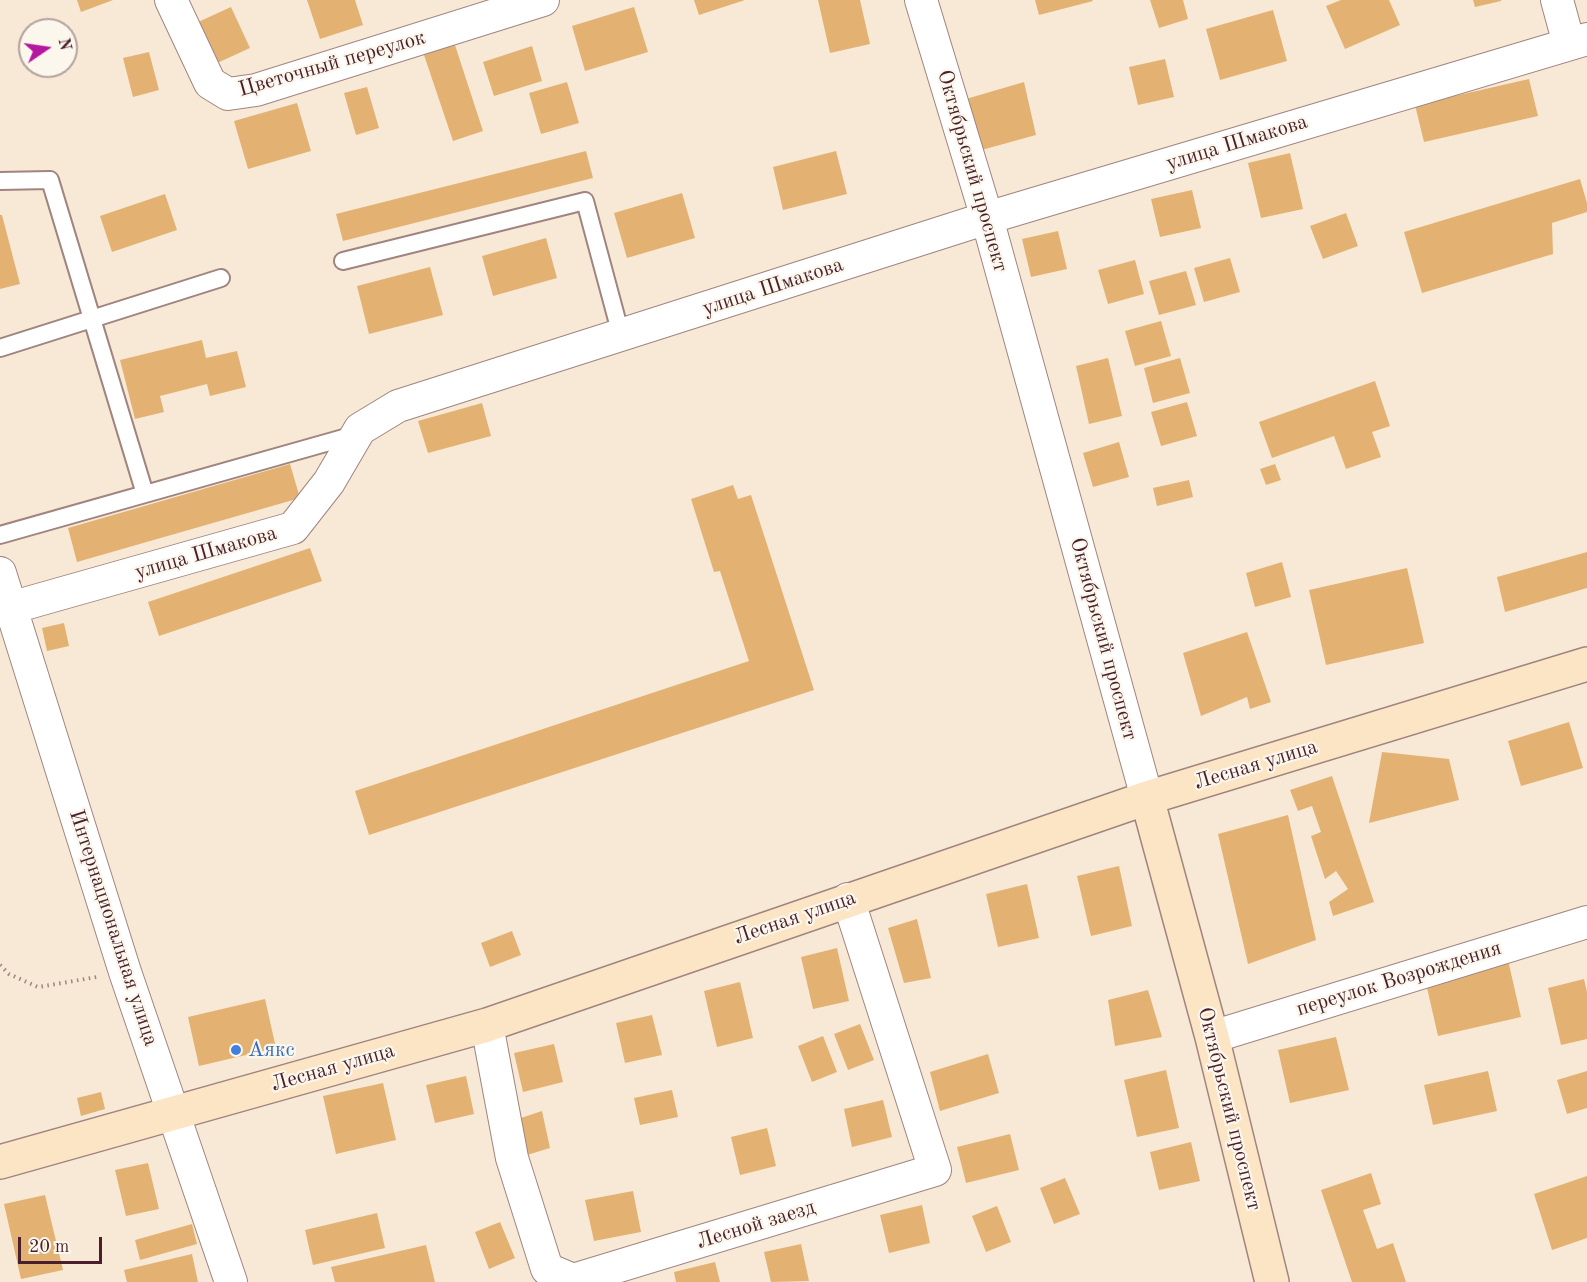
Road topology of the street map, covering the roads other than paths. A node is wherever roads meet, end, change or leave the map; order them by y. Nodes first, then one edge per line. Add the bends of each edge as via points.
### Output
1 (171, 0) edge
2 (543, 0) edge
3 (921, 0) edge
4 (1557, 0) edge
5 (1578, 41) edge
6 (0, 181) edge
7 (987, 218) junction
8 (344, 261) dead end
9 (221, 278) dead end
10 (92, 319) junction
11 (621, 335) junction
12 (0, 348) edge
13 (357, 435) junction
14 (145, 494) junction
15 (0, 534) edge
16 (0, 573) edge
17 (10, 608) junction
18 (1587, 664) edge
19 (1147, 798) junction
20 (848, 899) junction
21 (1587, 922) edge
22 (487, 1025) junction
23 (1212, 1036) junction
24 (173, 1112) junction
25 (0, 1162) edge
26 (231, 1282) edge
27 (1272, 1282) edge

1 - 2 street, Цветочный переулок via 210,83 228,94 256,90
3 - 7 street, Октябрьский проспект
4 - 5 street
5 - 7 street, улица Шмакова
6 - 10 lane via 50,180
7 - 11 street, улица Шмакова
7 - 19 street, Октябрьский проспект
8 - 11 lane via 585,201
9 - 10 lane
10 - 12 lane
10 - 14 lane
11 - 13 street, улица Шмакова via 399,406 360,429
13 - 14 lane
13 - 17 street, улица Шмакова via 293,528
14 - 15 lane
16 - 17 street, Интернациональная улица
17 - 24 street, Интернациональная улица
18 - 19 street, Лесная улица
19 - 20 street, Лесная улица
19 - 23 street, Октябрьский проспект
20 - 22 street, Лесная улица
20 - 22 street, Лесной заезд via 935,1170 573,1280 547,1269 512,1158
21 - 23 street, переулок Возрождения
22 - 24 street, Лесная улица
23 - 27 street, Октябрьский проспект
24 - 25 street, Лесная улица
24 - 26 street, Интернациональная улица

